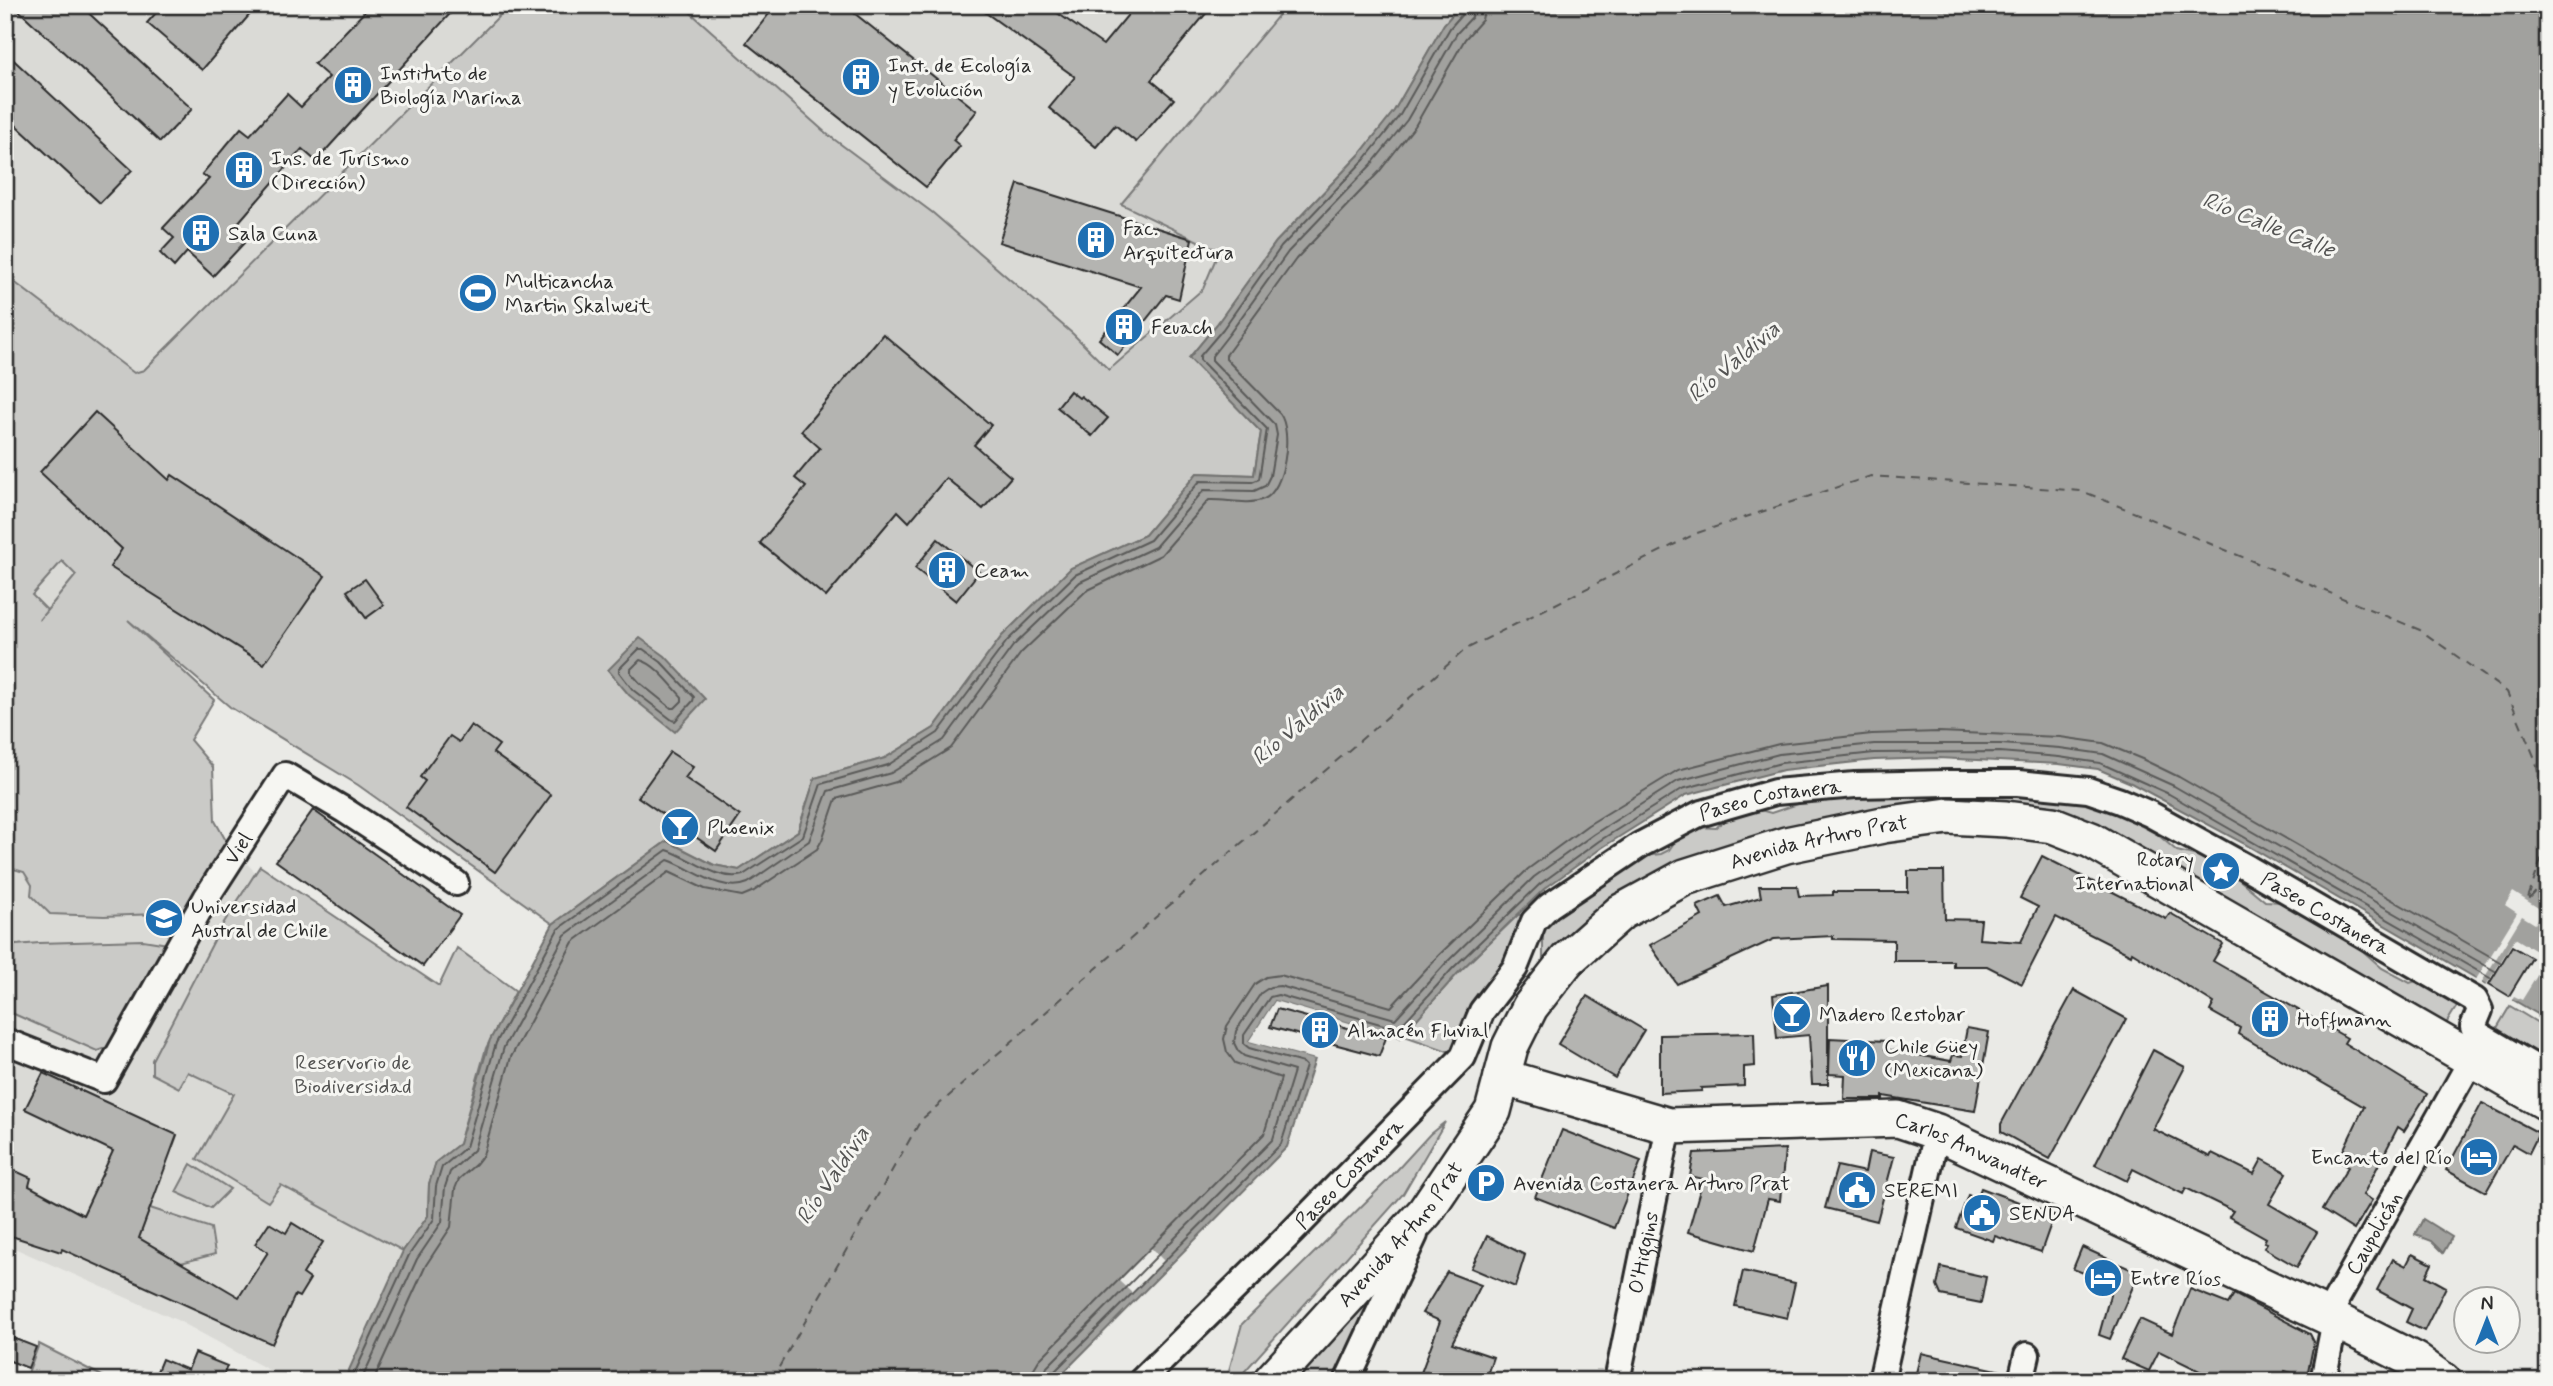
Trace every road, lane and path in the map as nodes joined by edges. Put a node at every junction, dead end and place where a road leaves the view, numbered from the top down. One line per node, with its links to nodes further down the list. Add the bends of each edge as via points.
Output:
1 (456, 883): 2 (street, Viel, via 285,775 206,898 104,1080)
2 (5, 1041)
3 (2472, 1059): 5 (main road, Avenida Arturo Prat, via 2091,840 2053,825 1948,816 1786,845 1685,877 1621,912 1567,960 1530,1007 1510,1047); 6 (main road, Avenida Arturo Prat); 10 (street, Caupolicán, via 2336,1300)
4 (2548, 1075): 12 (street, Paseo Costanera, via 2475,1032 2480,1010 2475,1000 2248,868 2120,801 2088,790 2018,783 1855,785 1775,792 1699,814 1640,845 1549,906 1534,921 1515,968 1482,1011 1463,1057)
5 (1502, 1077): 7 (main road, Carlos Anwandter); 9 (main road, Avenida Arturo Prat, via 1493,1111)
6 (2548, 1103)
7 (1669, 1126): 8 (main road, Carlos Anwandter, via 1898,1119); 15 (street, O'Higgins)
8 (1937, 1132): 10 (main road, Carlos Anwandter); 16 (street)
9 (1425, 1212): 13 (main road, Avenida Arturo Prat); 14 (street)
10 (2334, 1320): 18 (street, Caupolicán); 19 (main road, Carlos Anwandter, via 2414,1360)
11 (2027, 1354): 17 (street)
12 (1141, 1381)
13 (1271, 1381)
14 (1347, 1381)
15 (1617, 1381)
16 (1881, 1381)
17 (2021, 1381)
18 (2323, 1381)
19 (2443, 1381)

